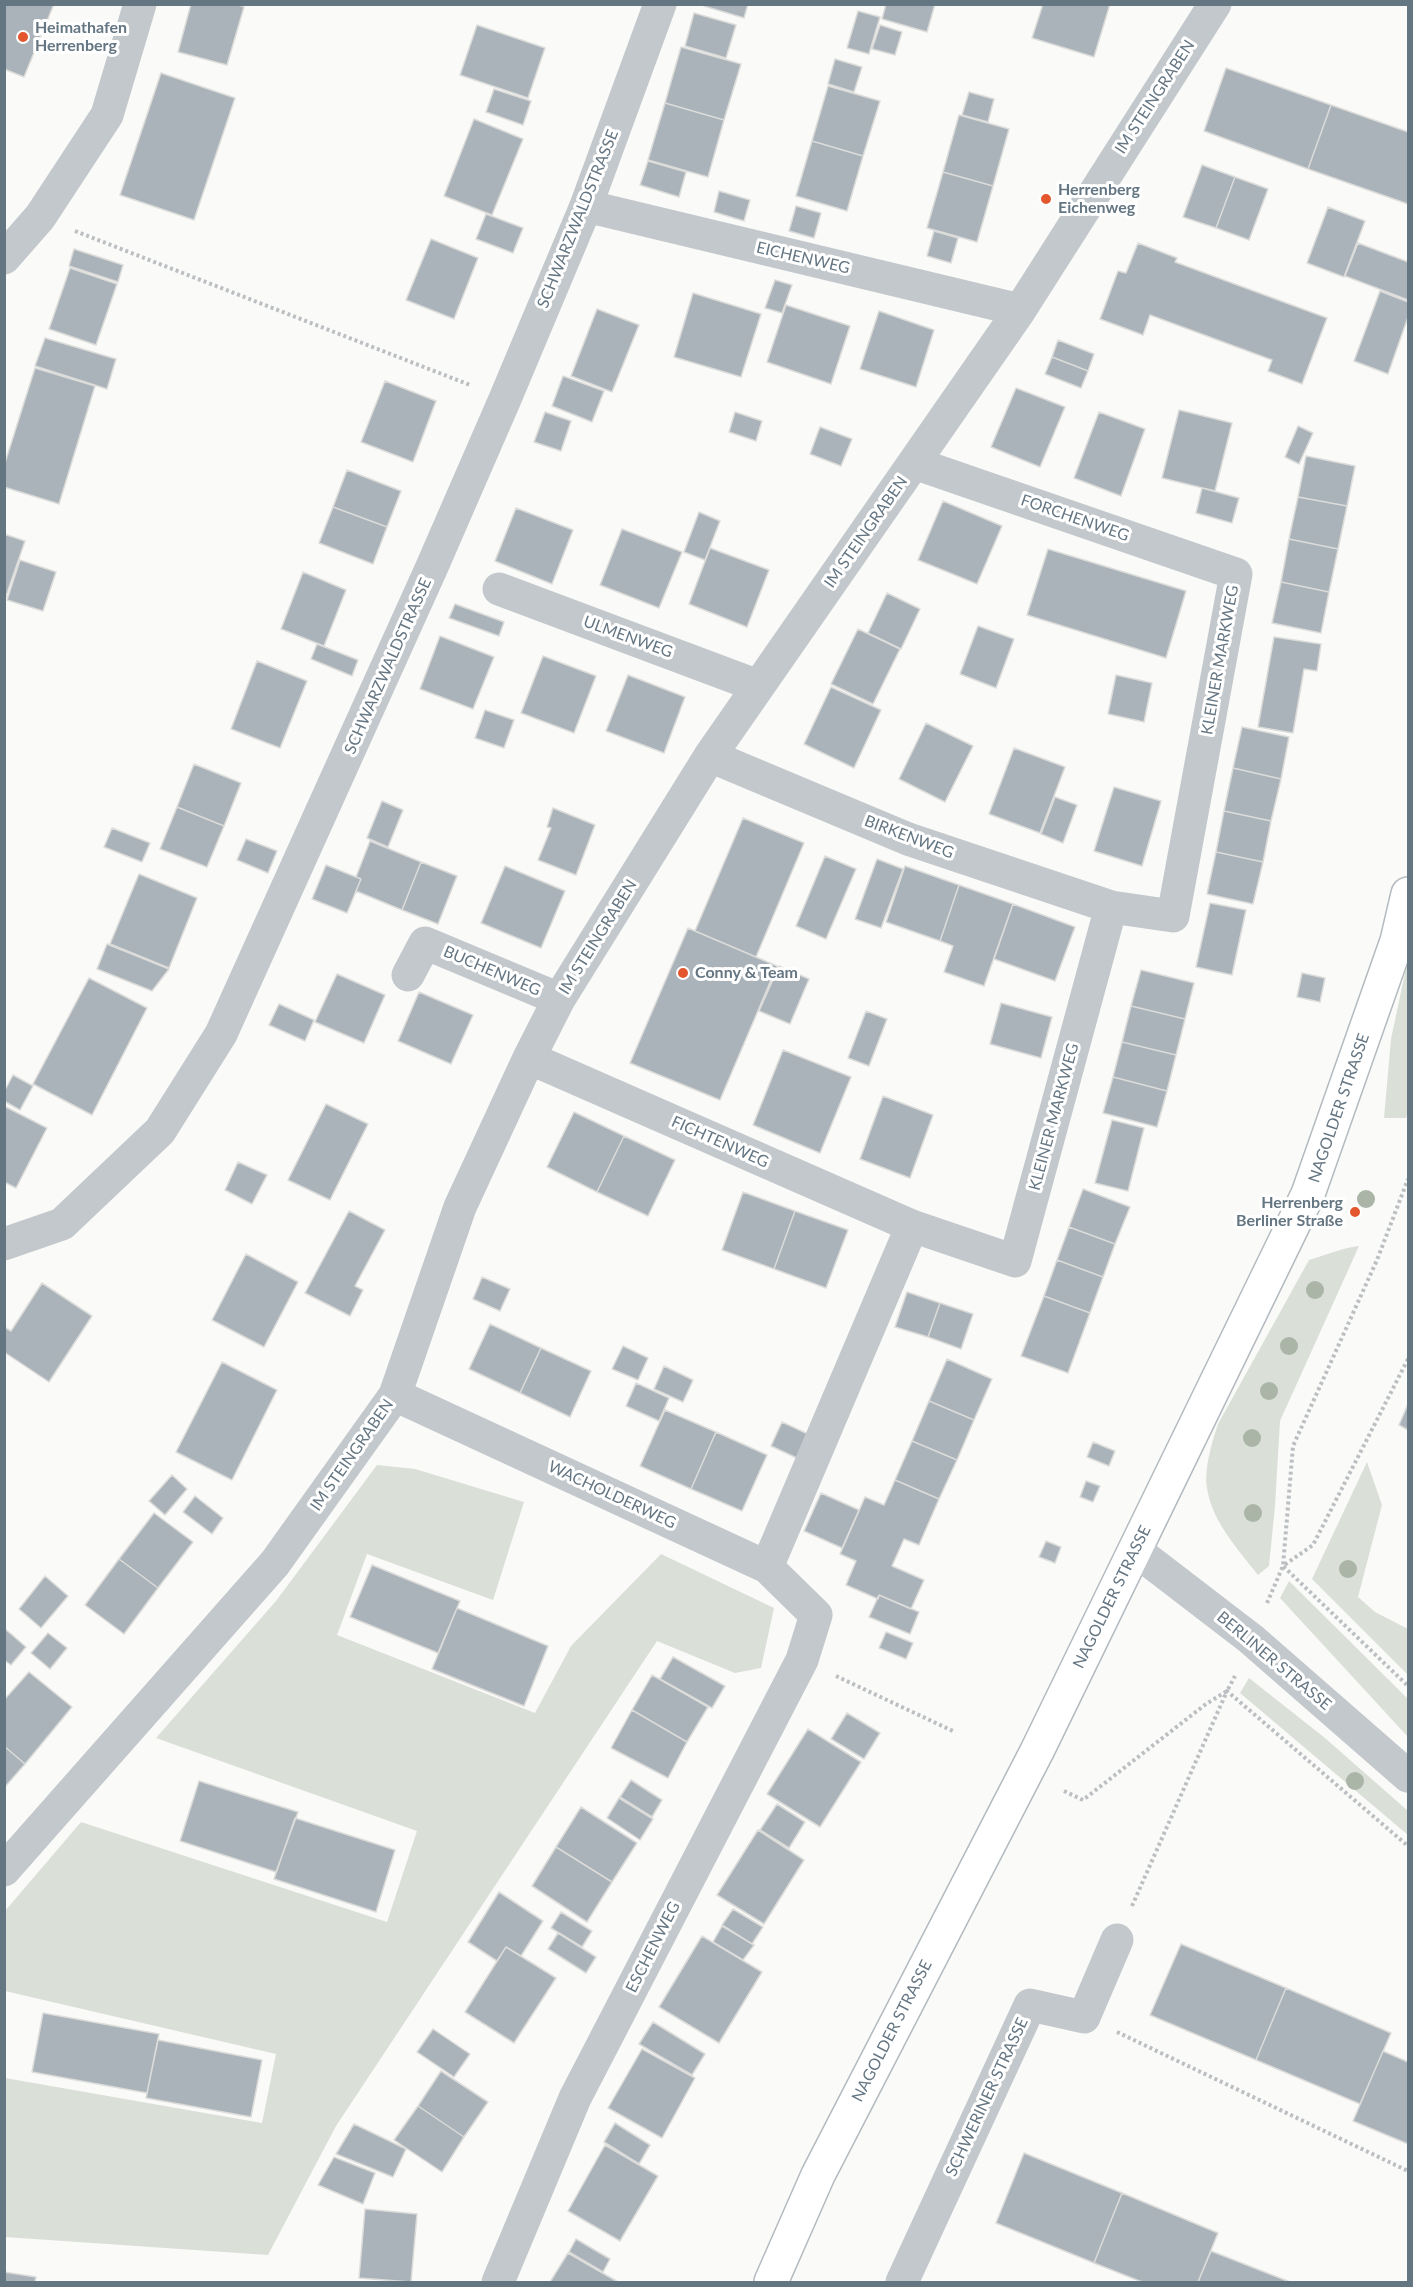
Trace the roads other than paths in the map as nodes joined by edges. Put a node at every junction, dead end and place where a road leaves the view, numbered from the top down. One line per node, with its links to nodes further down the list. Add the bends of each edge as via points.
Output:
1 (140, 4): 5 (street, via 107,115 40,217)
2 (660, 4): 4 (street, SCHWARZWALDSTRASSE)
3 (1215, 4): 6 (street, IM STEINGRABEN)
4 (586, 206): 6 (street, EICHENWEG); 18 (street, SCHWARZWALDSTRASSE, via 427,580 221,1034 160,1131 62,1224)
5 (4, 258)
6 (1020, 310): 7 (street, IM STEINGRABEN)
7 (914, 463): 8 (street, FORCHENWEG); 10 (street, IM STEINGRABEN)
8 (1236, 574): 13 (street, KLEINER MARKWEG, via 1173,916)
9 (499, 589): 10 (street, ULMENWEG)
10 (758, 686): 11 (street, IM STEINGRABEN)
11 (710, 756): 13 (street, BIRKENWEG, via 908,839); 15 (street, IM STEINGRABEN)
12 (1408, 894): 20 (main road, NAGOLDER STRASSE, via 1397,941 1308,1194)
13 (1111, 908): 17 (street, KLEINER MARKWEG, via 1015,1262)
14 (408, 975): 15 (street, BUCHENWEG, via 425,943)
15 (560, 999): 16 (street, IM STEINGRABEN)
16 (529, 1058): 17 (street, FICHTENWEG); 19 (street, IM STEINGRABEN, via 460,1207)
17 (912, 1226): 21 (street)
18 (4, 1244)
19 (395, 1395): 21 (street, WACHOLDERWEG); 24 (street, IM STEINGRABEN, via 275,1563)
20 (1135, 1550): 23 (street, BERLINER STRASSE, via 1251,1639); 27 (main road, NAGOLDER STRASSE, via 1032,1762 818,2175)
21 (767, 1567): 22 (street, WACHOLDERWEG)
22 (816, 1615): 26 (street, ESCHENWEG, via 802,1660 575,2098)
23 (1408, 1776)
24 (4, 1870)
25 (1117, 1940): 28 (street, SCHWERINER STRASSE, via 1084,2017 1030,2005)
26 (498, 2283)
27 (771, 2283)
28 (902, 2283)

